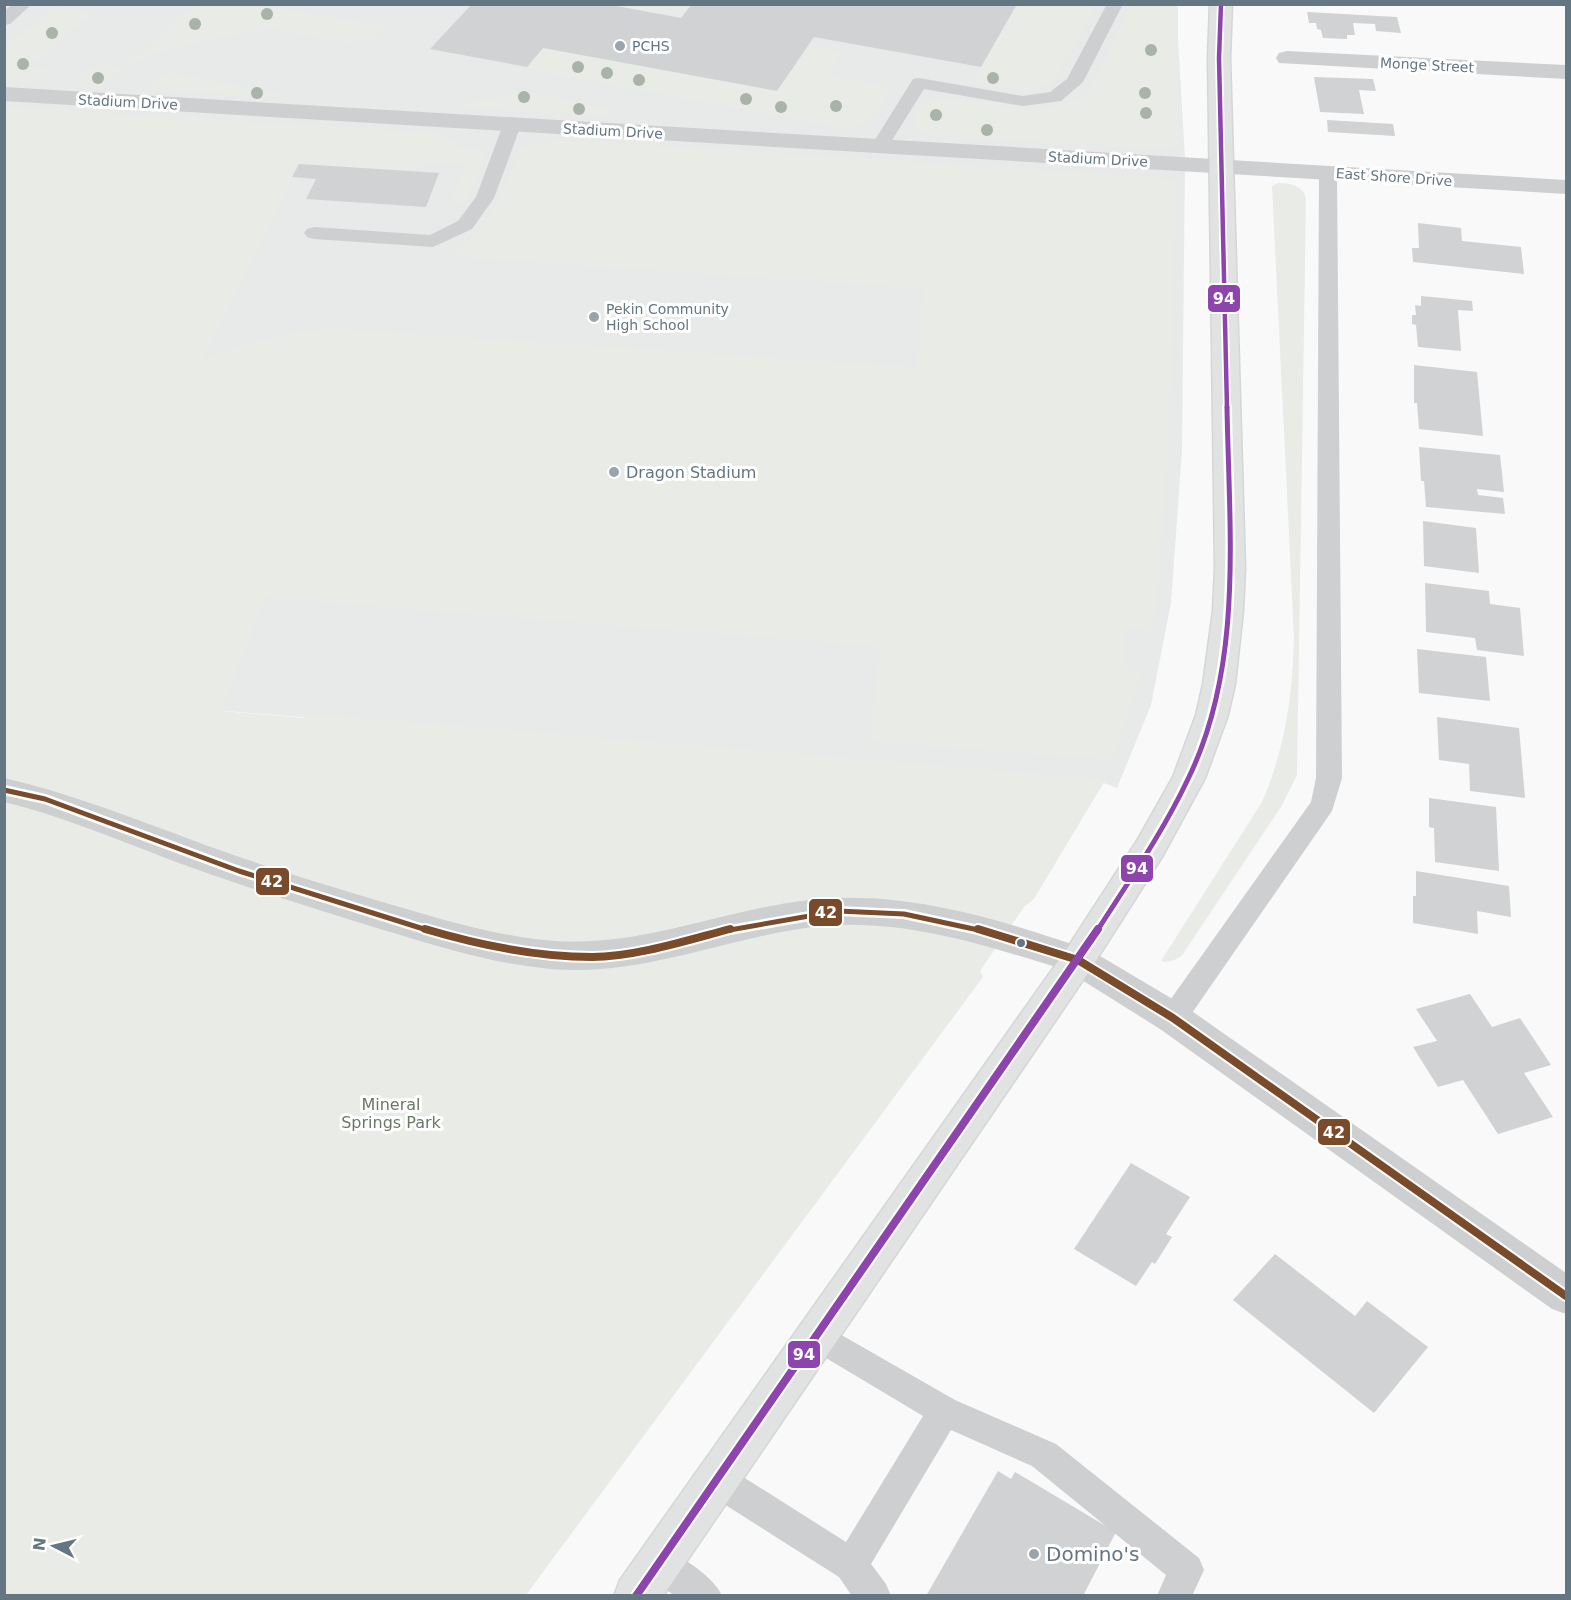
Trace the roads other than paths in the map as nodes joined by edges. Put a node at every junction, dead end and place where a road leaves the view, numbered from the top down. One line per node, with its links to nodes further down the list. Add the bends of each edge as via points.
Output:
1 (24, 4): 4 (lane)
2 (1115, 4): 9 (lane, via 1074,82 1055,96 1023,101 919,83)
3 (1221, 4): 10 (main road)
4 (4, 20)
5 (1287, 58): 6 (street, Monge Street)
6 (1566, 72)
7 (4, 94): 8 (street, Stadium Drive)
8 (512, 125): 9 (street, Stadium Drive); 13 (lane, via 485,198 465,225 433,241)
9 (880, 146): 10 (street, Stadium Drive)
10 (1222, 166): 11 (street, East Shore Drive); 15 (main road, via 1230,568 1219,684 1202,748 1189,778 1150,848)
11 (1328, 173): 12 (street, East Shore Drive); 16 (lane, via 1329,778 1323,804)
12 (1566, 187)
13 (314, 233)
14 (4, 790): 15 (street, via 45,798 239,871 353,907 454,938 524,952 594,957 838,911 904,914 964,925)
15 (1078, 960): 16 (street); 18 (main road)
16 (1173, 1018): 17 (street)
17 (1566, 1296)
18 (817, 1336): 19 (lane); 20 (main road)
19 (944, 1411): 22 (lane); 26 (lane, via 1044,1455 1062,1469 1186,1570)
20 (717, 1480): 21 (main road); 22 (lane)
21 (658, 1563): 23 (main road); 24 (lane)
22 (851, 1565): 25 (lane)
23 (636, 1596)
24 (705, 1596)
25 (874, 1596)
26 (1174, 1596)

